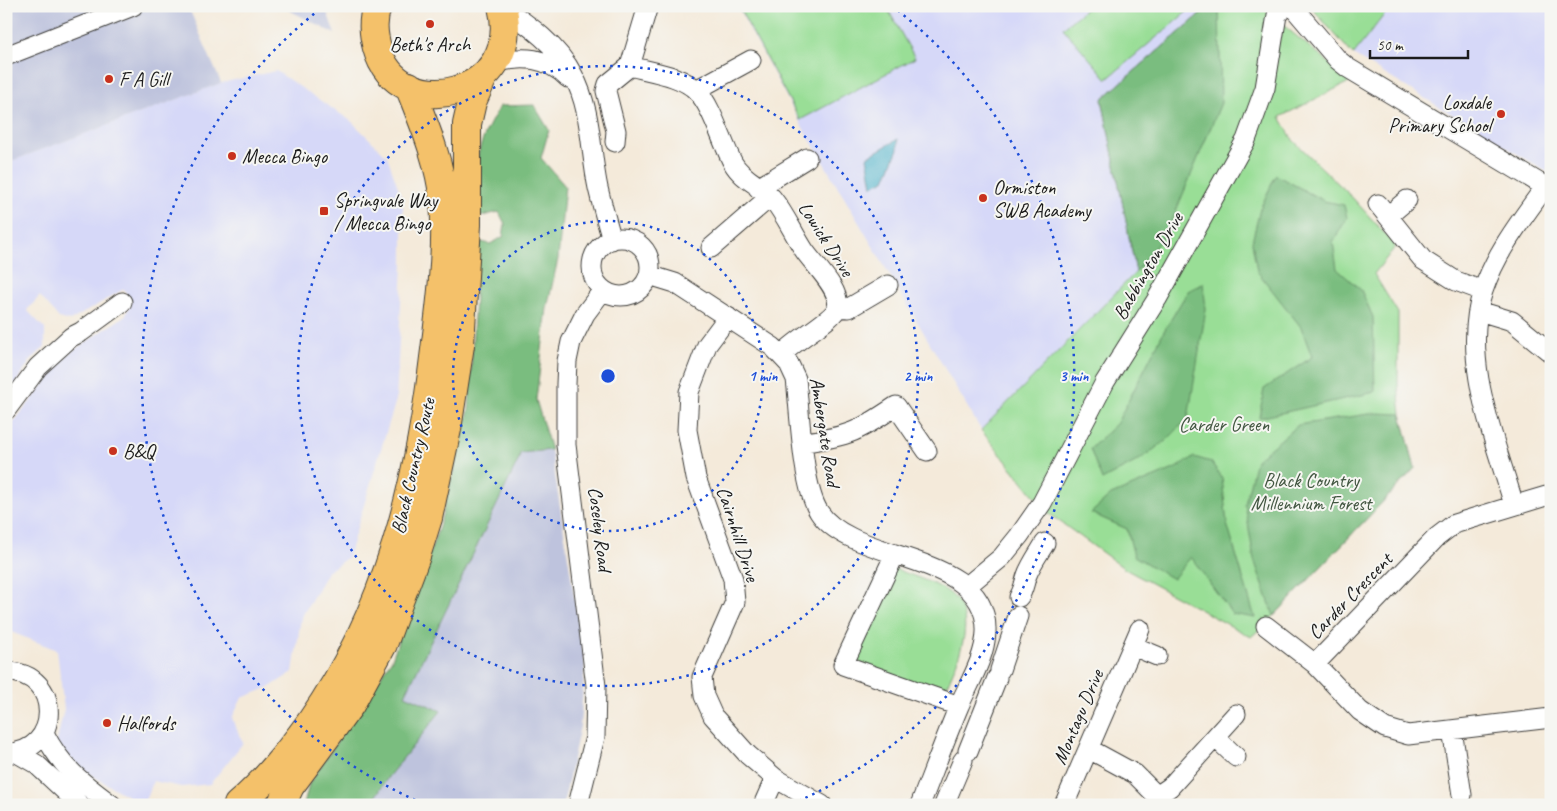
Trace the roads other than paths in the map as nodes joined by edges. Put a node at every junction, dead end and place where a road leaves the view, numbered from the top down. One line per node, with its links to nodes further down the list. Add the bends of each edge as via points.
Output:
1 (133, 6): 7 (street)
2 (376, 6): 11 (highway, via 373,33 379,54 389,71)
3 (502, 6): 10 (highway, Black Country Route, via 504,37); 12 (street, via 552,47 574,77)
4 (648, 6): 9 (street)
5 (1284, 6): 36 (street, Babbington Drive, via 1277,15 1265,88 1246,140 1157,299 1105,382 1042,503)
6 (1292, 6): 16 (street, via 1348,68)
7 (6, 56)
8 (751, 60): 13 (street)
9 (630, 66): 13 (street, via 678,79); 14 (street, via 608,84 606,91 616,130)
10 (489, 70): 11 (highway, via 469,86 450,92 429,93); 12 (street, via 512,58 544,61 560,70); 63 (highway, Black Country Route, via 472,102 467,124 467,225 460,345 428,518 383,644 350,704 290,786)
11 (409, 86): 62 (highway, Black Country Route, via 436,157 444,203 440,317 408,510 368,624 331,692 292,748 259,788)
12 (578, 88): 19 (street, via 585,106 598,188)
13 (696, 90): 17 (street, Lowick Drive, via 733,163 741,174)
14 (615, 142)
15 (807, 158): 17 (street, Lowick Drive)
16 (1548, 188): 24 (street, via 1508,239)
17 (764, 192): 20 (street, Lowick Drive); 26 (street, Lowick Drive, via 820,269 834,293)
18 (1407, 200): 24 (street, via 1383,210 1423,260 1456,281)
19 (612, 240): 21 (street, via 625,239 641,246 650,263); 23 (street, via 600,247 592,266 596,283)
20 (711, 248)
21 (649, 275): 23 (street, via 643,286 626,296); 28 (street, Ambergate Road, via 675,284)
22 (888, 285): 26 (street, Lowick Drive, via 849,308)
23 (603, 290): 64 (street, Coseley Road, via 585,314 571,342 567,361 566,445 596,686 595,737)
24 (1483, 291): 27 (street)
25 (122, 302): 31 (street, via 71,337 38,367)
26 (837, 307): 30 (street, Lowick Drive, via 830,319 791,344)
27 (1479, 311): 29 (street, via 1512,321); 35 (street, via 1475,348 1480,385)
28 (728, 317): 30 (street, Ambergate Road); 55 (street, Cairnhill Drive, via 707,345 689,392 687,430 696,478 733,579 735,602 702,677 704,696 713,716)
29 (1551, 353)
30 (782, 355): 32 (street, Ambergate Road, via 796,379)
31 (6, 410)
32 (804, 442): 33 (street, via 840,437 860,430 896,406); 37 (street, Ambergate Road, via 809,492 819,513 834,527 856,539)
33 (927, 451)
34 (1551, 497): 35 (street, Carder Crescent)
35 (1514, 505): 43 (street, Carder Crescent, via 1454,524)
36 (1019, 536): 38 (street, Babbington Drive, via 1002,557); 41 (street, via 1042,547 1029,571)
37 (896, 554): 38 (street, Ambergate Road); 45 (street, via 843,665)
38 (967, 586): 40 (street, Ambergate Road, via 979,601 985,617)
39 (1266, 626): 43 (street)
40 (986, 636): 41 (street); 45 (street, Ambergate Road, via 984,649)
41 (1010, 640): 46 (street)
42 (1157, 656): 52 (street, Montagu Drive, via 1136,638)
43 (1315, 664): 49 (street, Carder Crescent, via 1360,711 1385,728 1408,736)
44 (6, 672): 50 (street, via 28,677 44,692 49,715)
45 (961, 701): 46 (street); 56 (street, Ambergate Road)
46 (986, 705): 58 (street)
47 (1236, 714): 51 (street)
48 (1551, 718): 49 (street, Carder Crescent)
49 (1452, 730): 57 (street)
50 (44, 733): 53 (street, via 35,744); 61 (street, via 54,754 70,772)
51 (1216, 738): 54 (street); 59 (street)
52 (1089, 749): 59 (street, via 1127,768 1144,781); 68 (street, Montagu Drive)
53 (11, 753): 60 (street, via 36,764)
54 (1236, 757)
55 (775, 778): 65 (street); 66 (street, Cairnhill Drive)
56 (928, 783): 58 (street); 67 (street, Ambergate Road)
57 (1462, 795)
58 (947, 798)
59 (1159, 800)
60 (80, 805)
61 (112, 805)
62 (238, 805)
63 (281, 805)
64 (578, 805)
65 (762, 805)
66 (822, 805)
67 (920, 805)
68 (1064, 805)

